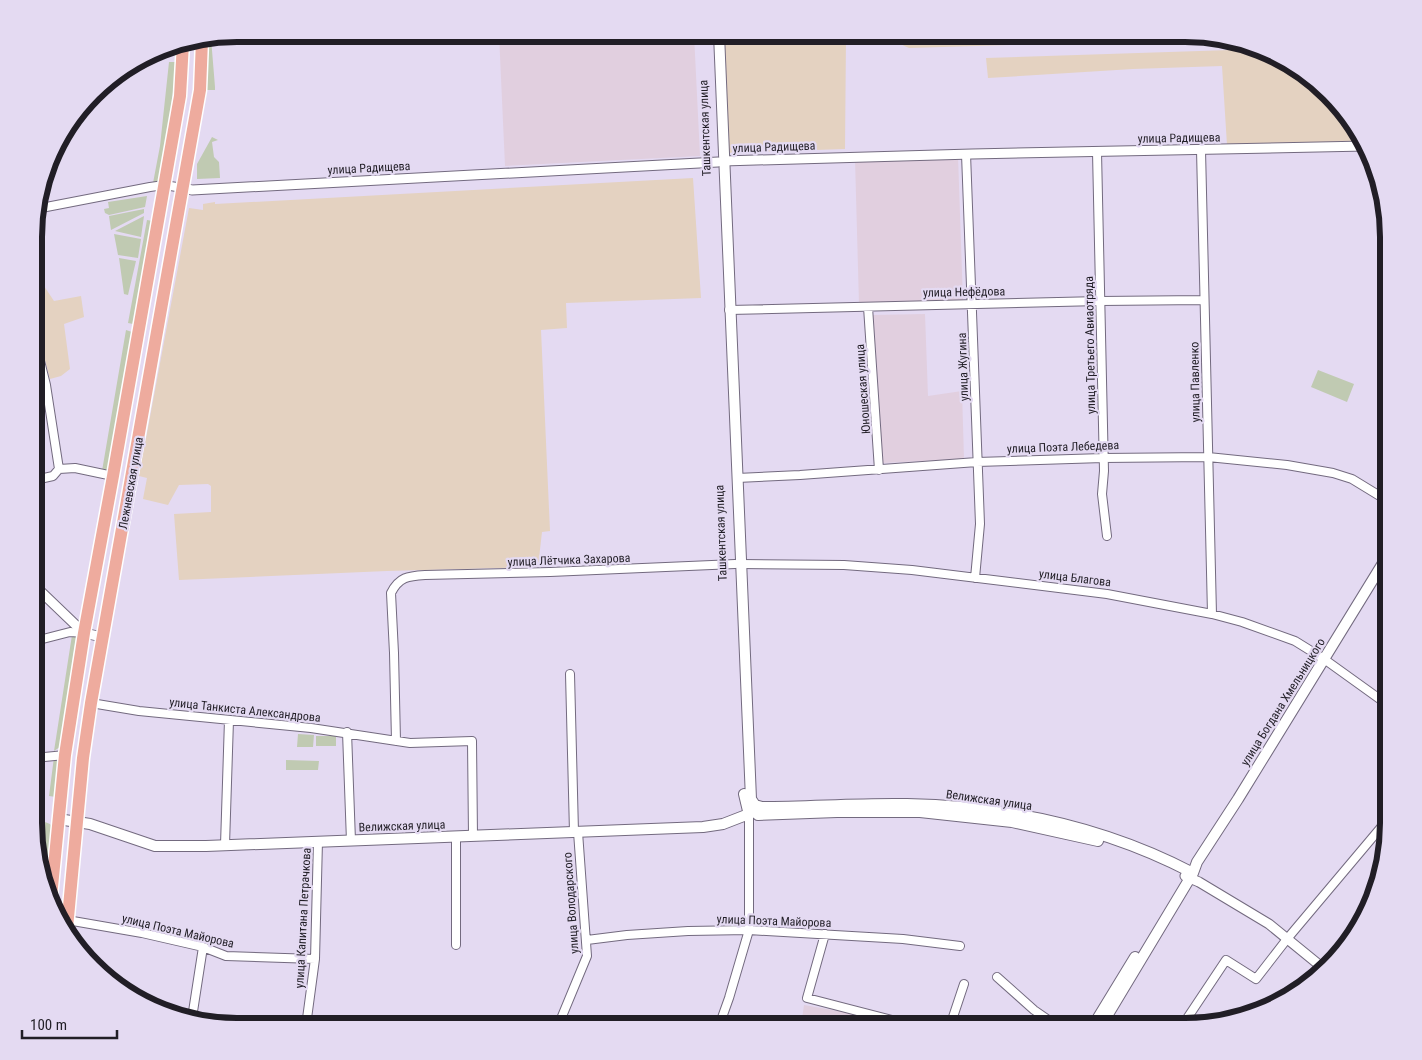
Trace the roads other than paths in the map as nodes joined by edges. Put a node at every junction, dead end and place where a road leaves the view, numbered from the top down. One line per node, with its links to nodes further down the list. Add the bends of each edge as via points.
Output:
1 (714, 42): 9 (main road, Ташкентская улица)
2 (719, 42): 9 (main road, Ташкентская улица)
3 (202, 46): 11 (highway, Лежневская улица, via 200,90)
4 (183, 50): 10 (highway, Лежневская улица, via 180,96)
5 (1356, 146): 6 (street, улица Радищева)
6 (1201, 150): 7 (street, улица Радищева); 13 (street, улица Павленко)
7 (1096, 152): 8 (street, улица Радищева); 14 (street, улица Третьего Авиаотряда)
8 (966, 154): 9 (street, улица Радищева); 15 (street, улица Жугина)
9 (721, 162): 11 (street, улица Радищева); 17 (main road, Ташкентская улица)
10 (164, 185): 11 (street); 12 (street); 24 (highway, Лежневская улица)
11 (183, 188): 35 (highway, Лежневская улица)
12 (45, 207)
13 (1204, 300): 14 (street, улица Нефёдова); 20 (street, улица Павленко)
14 (1100, 301): 15 (street, улица Нефёдова); 19 (street, улица Третьего Авиаотряда)
15 (972, 305): 16 (street, улица Нефёдова); 21 (street, улица Жугина)
16 (868, 307): 17 (street, улица Нефёдова); 23 (street, Юношеская улица)
17 (727, 310): 26 (main road, Ташкентская улица)
18 (42, 369): 22 (street)
19 (1104, 458): 20 (street, улица Поэта Лебедева); 21 (street, улица Поэта Лебедева); 28 (street, улица Третьего Авиаотряда, via 1102,494)
20 (1208, 458): 27 (street, улица Поэта Лебедева, via 1288,465 1333,473 1352,479); 33 (street, улица Павленко)
21 (977, 462): 23 (street, улица Поэта Лебедева); 31 (street, улица Жугина, via 980,524)
22 (59, 468): 24 (street); 25 (street, via 53,476)
23 (879, 470): 26 (street, улица Поэта Лебедева)
24 (113, 476): 34 (highway, Лежневская улица)
25 (42, 478)
26 (734, 478): 29 (main road, Ташкентская улица)
27 (1380, 496)
28 (1107, 536)
29 (738, 564): 31 (street, улица Благова, via 844,565); 43 (street, улица Лётчика Захарова, via 404,578 391,593); 46 (main road, Ташкентская улица, via 748,799)
30 (1380, 567): 37 (main road, улица Богдана Хмельницкого)
31 (975, 578): 33 (street, улица Благова, via 1107,594)
32 (42, 593): 34 (street)
33 (1212, 614): 37 (street, улица Благова, via 1289,638)
34 (84, 633): 35 (street); 36 (street, via 70,632); 44 (highway, Лежневская улица)
35 (102, 637): 40 (highway, Лежневская улица)
36 (42, 639)
37 (1324, 659): 39 (street, улица Благова); 56 (main road, улица Богдана Хмельницкого)
38 (570, 674): 50 (street, улица Володарского)
39 (1380, 699)
40 (91, 703): 41 (street, улица Танкиста Александрова); 48 (highway, Лежневская улица)
41 (229, 720): 42 (street, улица Танкиста Александрова); 55 (street)
42 (347, 732): 43 (street, улица Танкиста Александрова); 53 (street)
43 (396, 741): 51 (street, улица Танкиста Александрова, via 472,741)
44 (65, 755): 45 (street); 47 (highway, Лежневская улица)
45 (42, 757)
46 (757, 812): 50 (main road, Велижская улица, via 724,824 703,827); 56 (main road, Велижская улица, via 905,804 1014,814 1100,834 1157,856); 60 (street, Ташкентская улица)
47 (58, 819): 48 (main road, Велижская улица); 57 (highway, Лежневская улица)
48 (76, 822): 55 (main road, Велижская улица, via 155,846); 58 (highway, Лежневская улица)
49 (1379, 829): 62 (street)
50 (576, 832): 51 (main road, Велижская улица); 63 (street, улица Володарского)
51 (474, 836): 52 (main road, Велижская улица)
52 (456, 837): 53 (main road, Велижская улица); 64 (street)
53 (351, 840): 54 (main road, Велижская улица)
54 (318, 841): 55 (main road, Велижская улица); 67 (street, улица Капитана Петрачкова)
55 (225, 845)
56 (1191, 876): 62 (street, Велижская улица, via 1269,924); 78 (main road, улица Богдана Хмельницкого); 79 (main road, улица Богдана Хмельницкого)
57 (52, 883)
58 (68, 917)
59 (71, 925): 66 (street, улица Поэта Майорова, via 142,933)
60 (748, 930): 61 (street, улица Поэта Майорова); 63 (street, улица Поэта Майорова); 74 (street, Ташкентская улица)
61 (825, 934): 65 (street, улица Поэта Майорова); 75 (street, via 807,998)
62 (1287, 939): 68 (street, Велижская улица); 80 (street, via 1256,980 1226,960)
63 (587, 940): 73 (street, улица Володарского, via 587,956)
64 (456, 945)
65 (960, 946)
66 (203, 947): 67 (street, улица Поэта Майорова, via 226,956); 71 (street)
67 (315, 959): 72 (street, улица Капитана Петрачкова)
68 (1318, 964)
69 (997, 977): 77 (street)
70 (964, 984): 76 (street)
71 (193, 1012)
72 (307, 1018)
73 (561, 1018)
74 (722, 1018)
75 (883, 1018)
76 (953, 1018)
77 (1046, 1018)
78 (1097, 1018)
79 (1107, 1018)
80 (1188, 1018)

